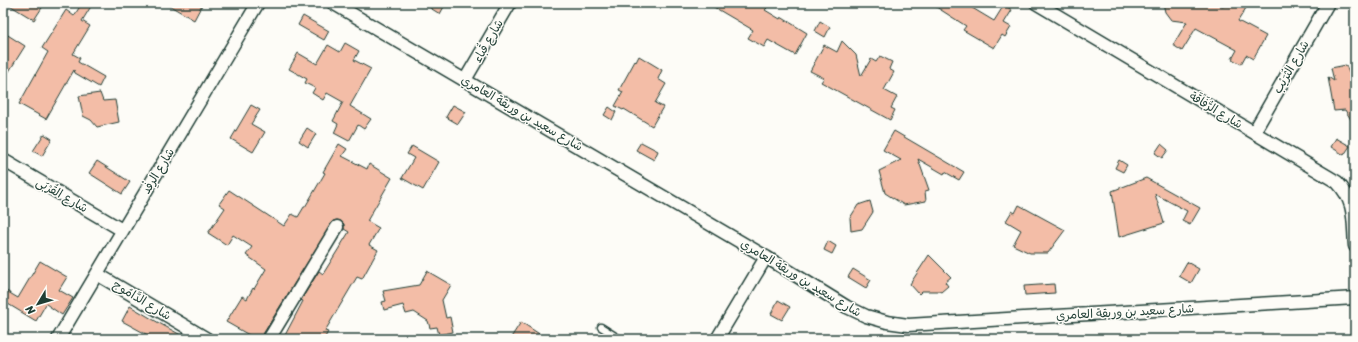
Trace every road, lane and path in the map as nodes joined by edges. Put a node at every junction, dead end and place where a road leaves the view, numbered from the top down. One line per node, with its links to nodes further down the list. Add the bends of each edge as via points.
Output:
1 (258, 3): 10 (street, شارع الرِفْد)
2 (333, 3): 6 (street, شارع سعيد بن وريقة العامري)
3 (510, 3): 6 (street, شارع قُباء)
4 (1328, 3): 7 (street, شارع الثُرَيْب)
5 (1039, 4): 7 (street, شارع الرُّفَاقَة)
6 (465, 80): 12 (street, شارع سعيد بن وريقة العامري)
7 (1254, 132): 11 (street, شارع الرُّفَاقَة, via 1328,176 1344,189 1352,206)
8 (3, 160): 10 (street, شارع القُرْبَى)
9 (337, 227): 18 (street)
10 (122, 230): 13 (street, شارع الرِفْد)
11 (1355, 246)
12 (766, 257): 14 (street, شارع سعيد بن وريقة العامري, via 866,316 908,325); 20 (street)
13 (97, 274): 16 (street, شارع الرِفْد); 17 (street, شارع الدَّامُوج)
14 (1355, 298)
15 (601, 327): 19 (lane)
16 (58, 339)
17 (207, 339)
18 (269, 339)
19 (620, 339)
20 (718, 339)

